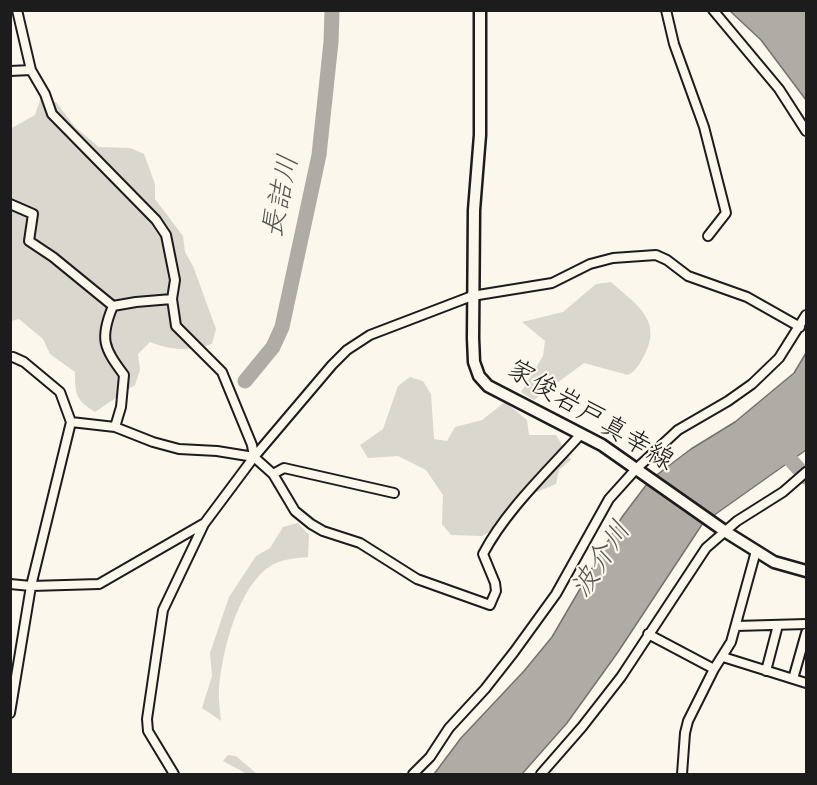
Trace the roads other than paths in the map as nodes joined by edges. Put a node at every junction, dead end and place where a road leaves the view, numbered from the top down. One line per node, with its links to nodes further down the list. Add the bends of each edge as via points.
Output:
1 (17, 10): 5 (street)
2 (480, 10): 10 (main road, 家俊岩戸真幸線, via 480,135)
3 (666, 10): 9 (street, via 704,127 726,213)
4 (713, 10): 7 (street, via 779,89)
5 (32, 70): 6 (street); 11 (street, via 52,114 156,220 166,235 175,280)
6 (10, 71)
7 (807, 131)
8 (10, 204): 12 (street, via 33,213 29,240)
9 (708, 236)
10 (472, 296): 14 (street, via 552,283 590,264 613,258 656,255 688,276 747,297); 18 (main road, 家俊岩戸真幸線, via 474,362 479,376 488,386); 19 (street, via 370,336 347,350)
11 (172, 299): 12 (street); 19 (street, via 176,326 222,372)
12 (113, 306): 17 (street, via 105,324 105,341 108,354 124,375)
13 (807, 315): 14 (street)
14 (800, 327): 20 (street, via 779,358 752,384 678,430)
15 (13, 357): 16 (street, via 60,392)
16 (71, 422): 17 (street); 29 (street)
17 (115, 427): 19 (street, via 179,449)
18 (581, 434): 20 (main road, 家俊岩戸真幸線); 22 (street, via 490,539 483,554 495,582 490,605 417,579 360,543 311,524 295,511)
19 (254, 457): 22 (street); 24 (street)
20 (638, 470): 25 (main road, 家俊岩戸真幸線); 42 (street, via 609,499 556,594 514,652)
21 (807, 472): 25 (street)
22 (273, 474): 23 (street, via 284,468)
23 (394, 493)
24 (204, 524): 29 (street, via 99,584); 41 (street, via 163,610 150,693 148,731)
25 (723, 530): 26 (main road, 家俊岩戸真幸線); 34 (street, via 706,548)
26 (756, 551): 27 (main road, 家俊岩戸真幸線); 32 (street)
27 (807, 571)
28 (10, 584): 29 (street)
29 (31, 586): 40 (street)
30 (807, 624): 31 (street)
31 (778, 625): 32 (street); 37 (street)
32 (736, 626): 35 (street)
33 (807, 633): 38 (street)
34 (648, 634): 36 (street); 43 (street, via 621,677)
35 (723, 657): 36 (street); 37 (street)
36 (714, 669): 44 (street, via 688,721)
37 (766, 670): 38 (street)
38 (792, 678): 39 (street)
39 (807, 683)
40 (10, 712)
41 (174, 774)
42 (413, 774)
43 (541, 774)
44 (682, 774)

